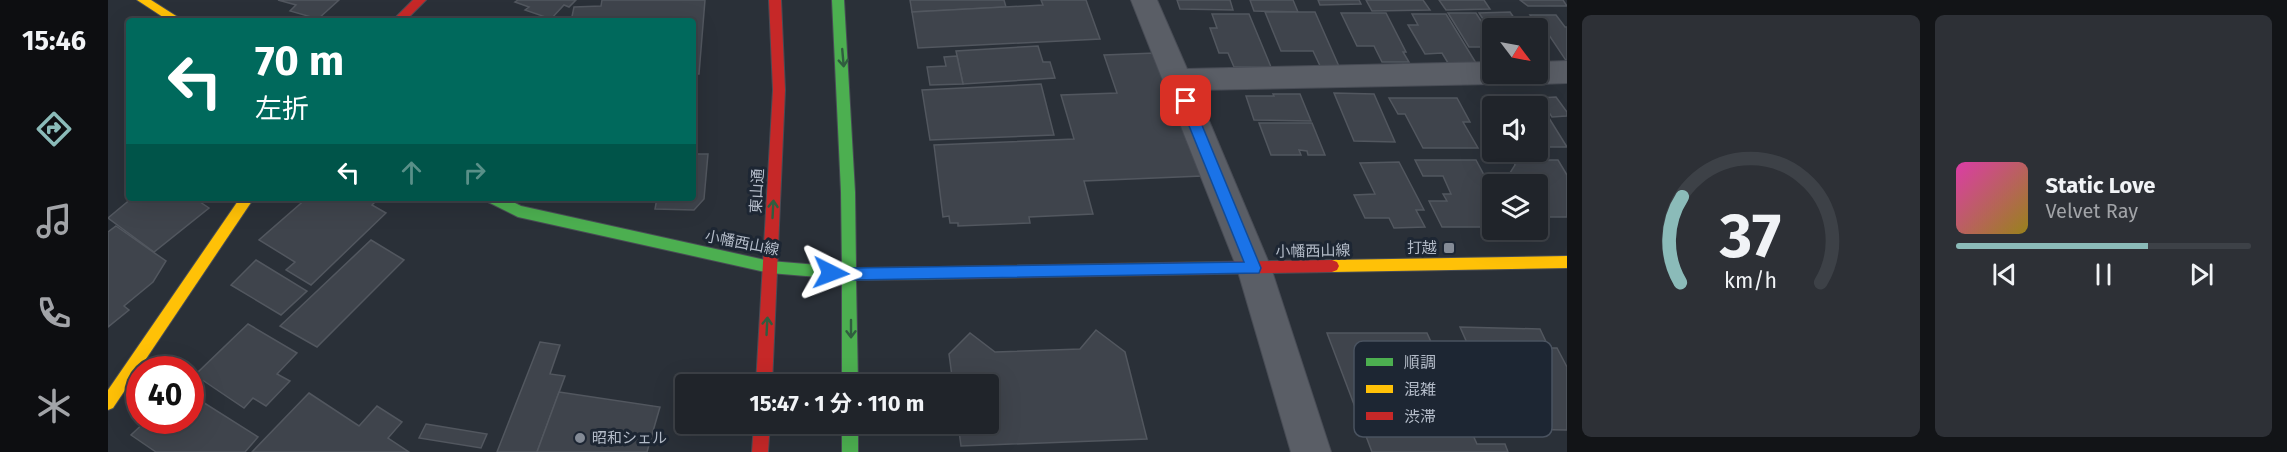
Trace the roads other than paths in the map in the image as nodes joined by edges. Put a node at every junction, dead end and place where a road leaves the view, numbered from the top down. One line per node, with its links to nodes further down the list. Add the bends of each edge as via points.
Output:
1 (143, 0): 6 (street)
2 (420, 0): 7 (street)
3 (775, 0): 15 (street, 東山通, one-way to 3, via 779,90)
4 (837, 0): 17 (street, one-way to 17, via 845,81)
5 (1144, 0): 11 (street)
6 (173, 18)
7 (401, 18)
8 (1567, 72): 9 (street)
9 (1548, 73)
10 (1482, 74): 11 (street)
11 (1177, 80): 16 (street)
12 (245, 201): 20 (street)
13 (499, 201): 15 (street, 小幡西山線, via 518,211)
14 (1567, 262): 16 (street, 小幡西山線)
15 (770, 267): 17 (street, 小幡西山線); 18 (street, 東山通, one-way to 15)
16 (1254, 268): 17 (street, 小幡西山線); 25 (street)
17 (851, 274): 19 (street, one-way to 19)
18 (765, 374)
19 (850, 374)
20 (108, 403)
21 (761, 434): 23 (street)
22 (850, 434): 24 (street)
23 (760, 452)
24 (850, 452)
25 (1311, 452)

